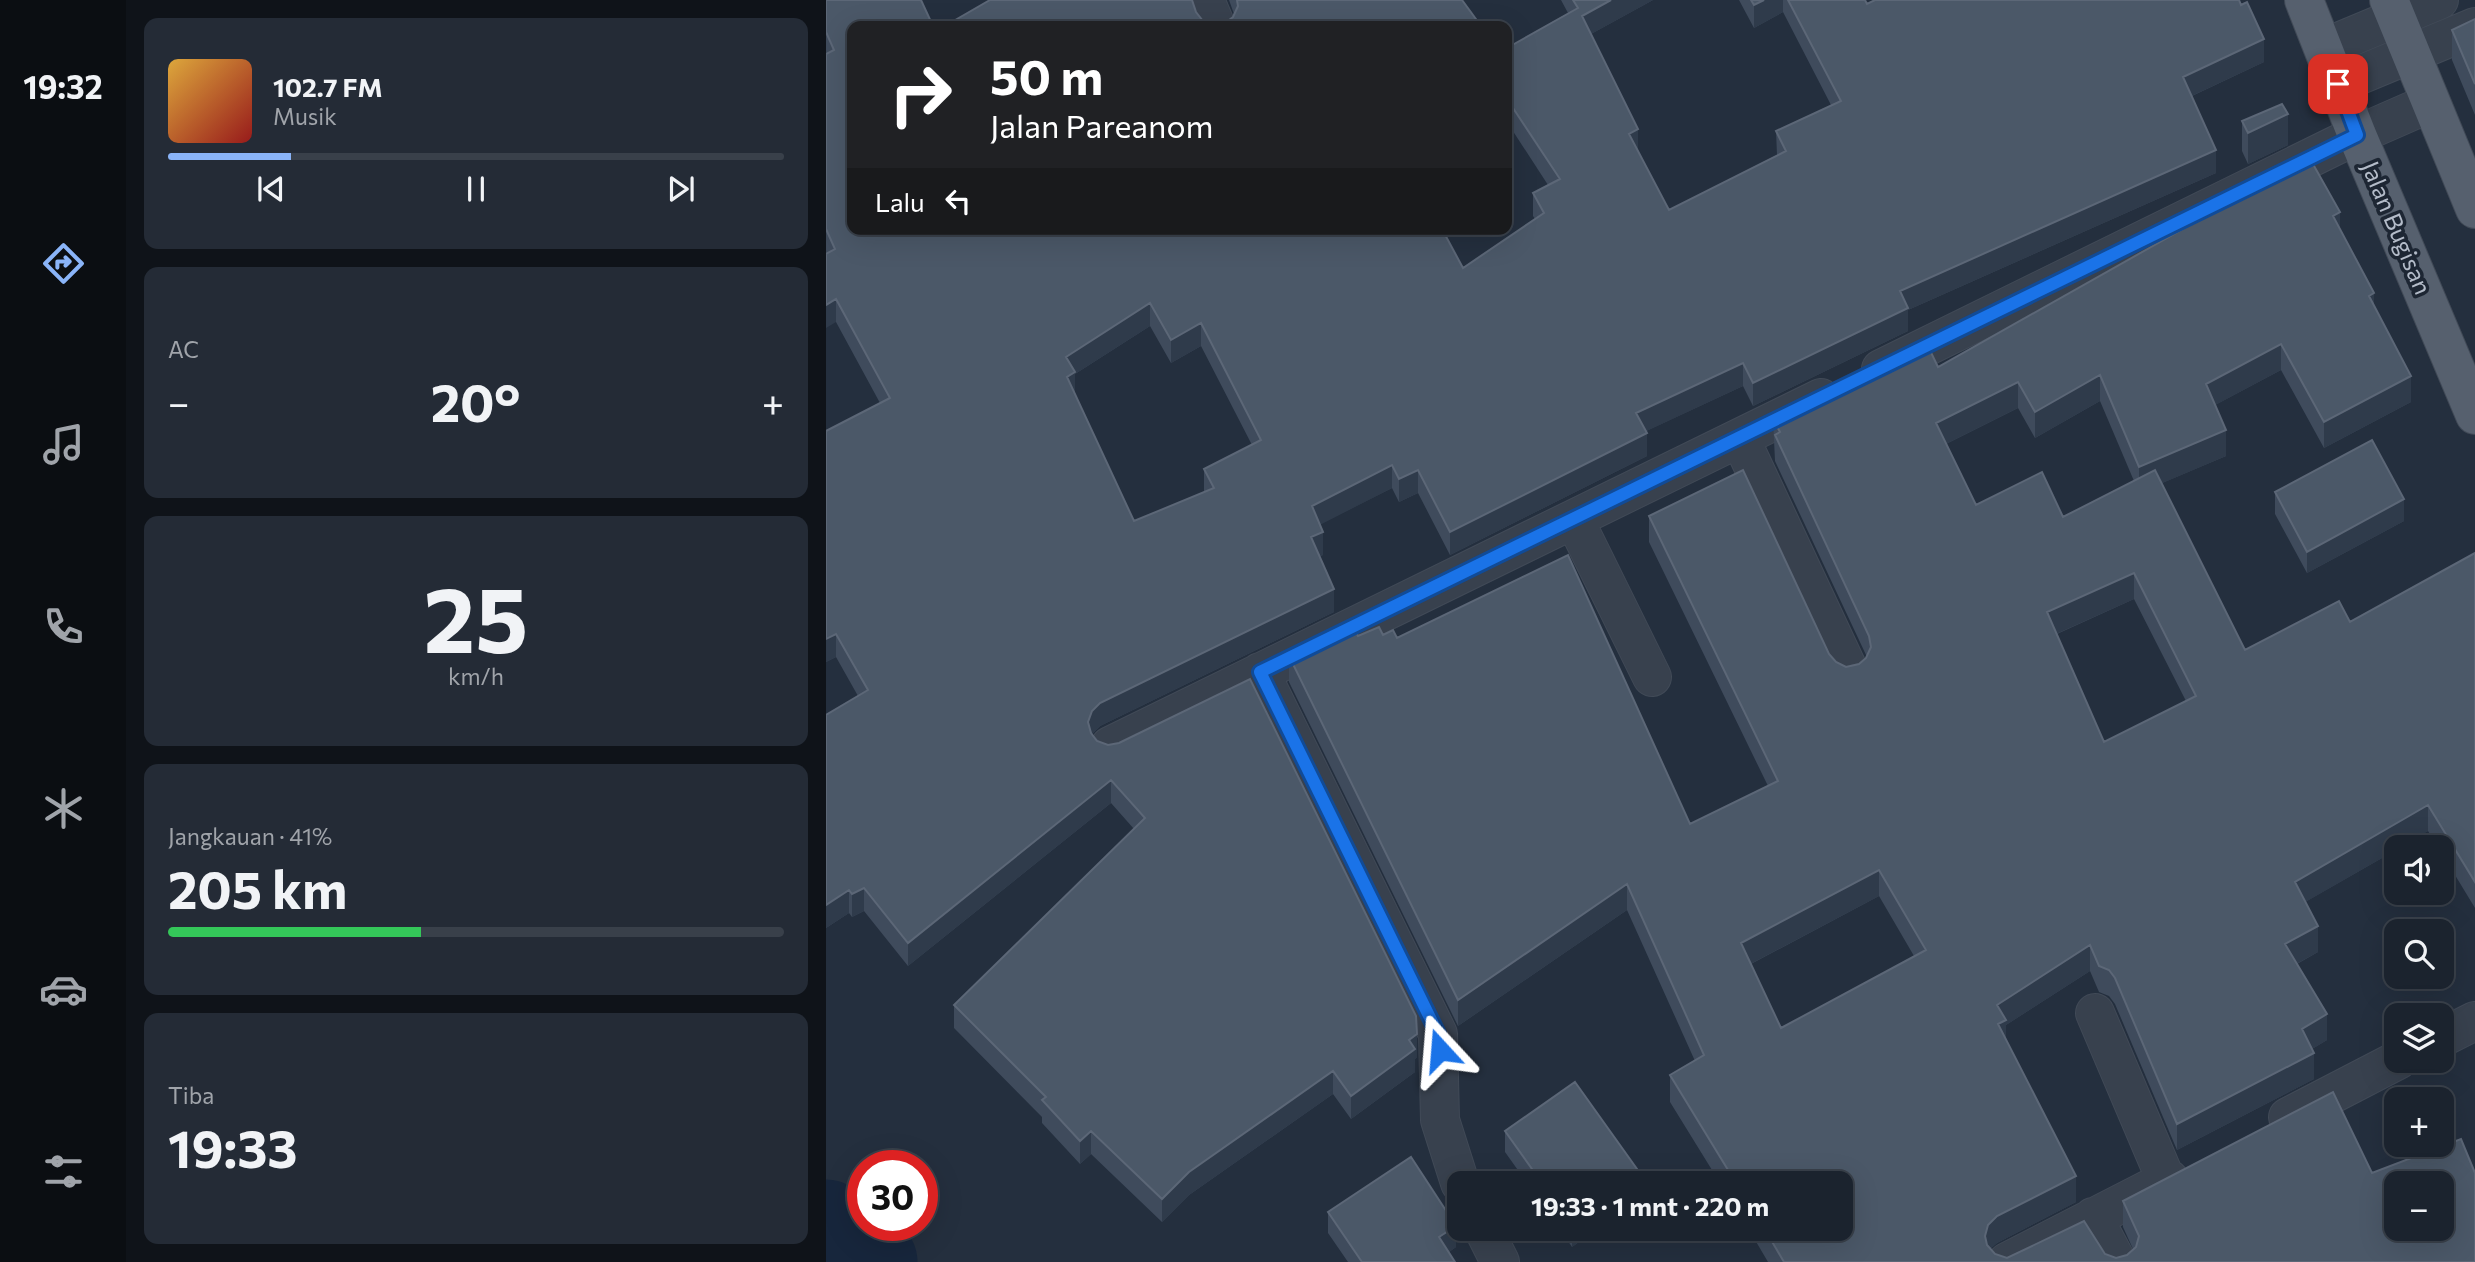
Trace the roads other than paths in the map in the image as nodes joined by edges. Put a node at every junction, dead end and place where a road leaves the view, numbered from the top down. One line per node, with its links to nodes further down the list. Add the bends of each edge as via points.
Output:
1 (1205, 0): 5 (street)
2 (2304, 0): 7 (main road, Jalan Bugisan)
3 (2439, 0): 4 (street)
4 (2393, 9): 7 (street); 8 (main road)
5 (1214, 21)
6 (2475, 27): 8 (street)
7 (2324, 48): 9 (main road, Jalan Bugisan)
8 (2412, 55): 9 (street); 10 (main road)
9 (2338, 84): 11 (main road, Jalan Bugisan)
10 (2430, 103): 11 (street); 12 (main road)
11 (2357, 135): 13 (main road, Jalan Bugisan); 14 (street)
12 (2475, 209)
13 (2475, 415)
14 (1740, 438): 15 (street); 16 (street)
15 (1574, 519): 17 (street); 18 (street)
16 (1849, 671)
17 (1260, 672): 19 (street); 26 (street, via 1438,1034 1440,1120)
18 (1652, 677)
19 (1110, 746)
20 (2095, 1013): 27 (street)
21 (2475, 1021): 22 (street)
22 (2454, 1032)
23 (2384, 1067): 24 (street)
24 (2252, 1136)
25 (2203, 1161): 27 (street)
26 (1456, 1171)
27 (2166, 1180): 28 (street)
28 (2094, 1217): 31 (street); 32 (street)
29 (1490, 1241): 30 (street)
30 (1500, 1262)
31 (2007, 1262)
32 (2118, 1262)

